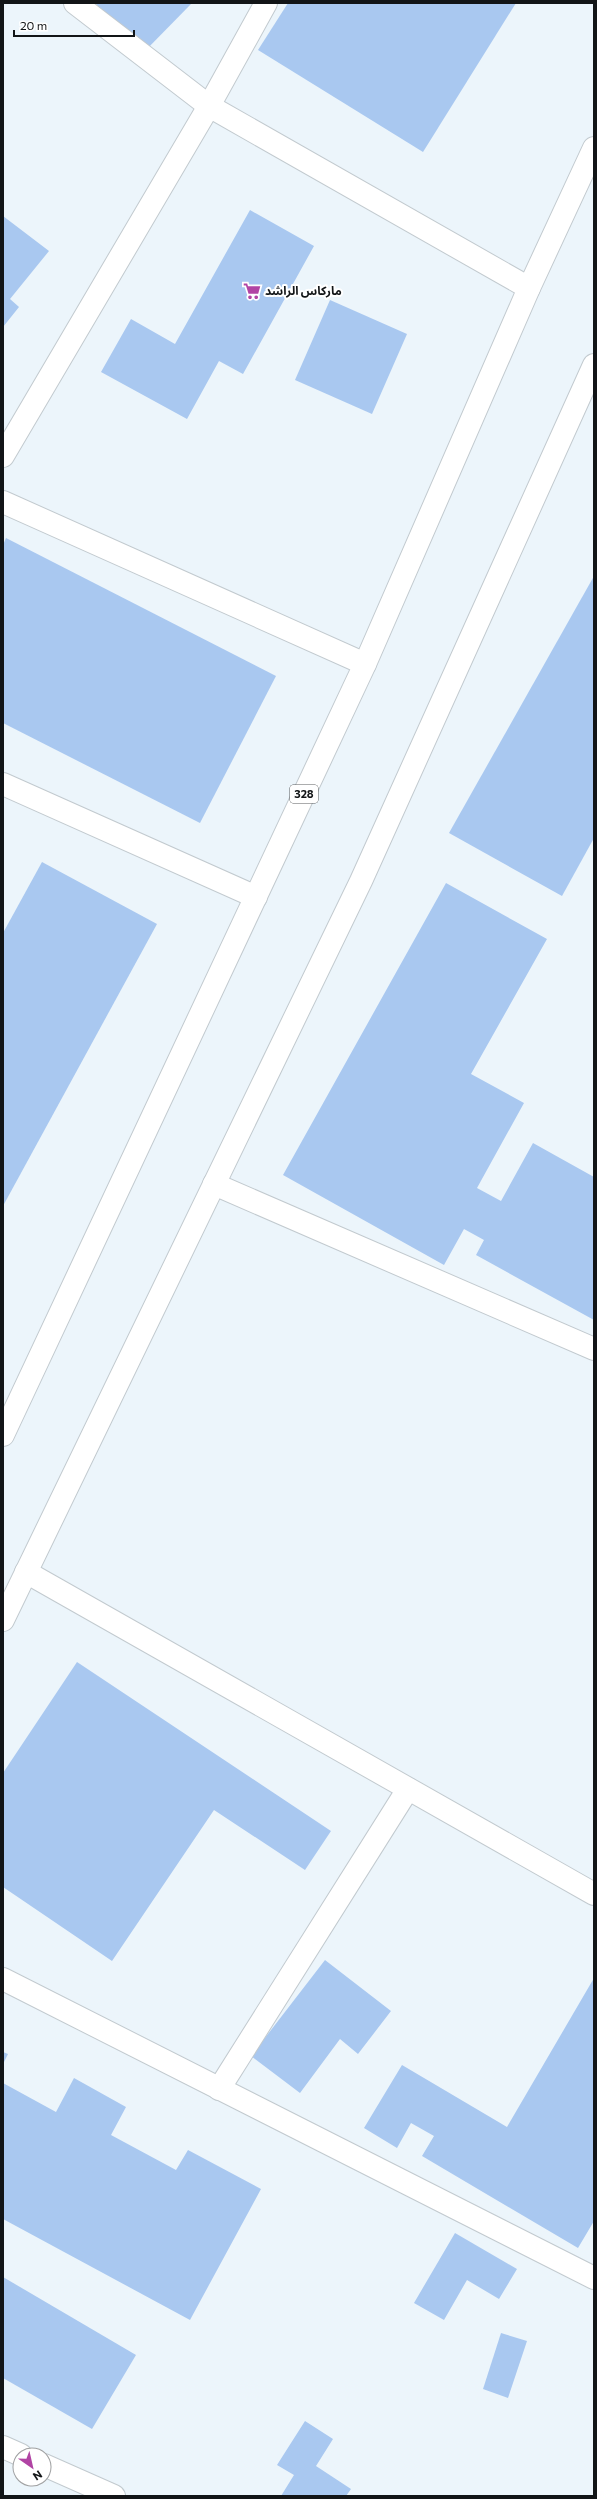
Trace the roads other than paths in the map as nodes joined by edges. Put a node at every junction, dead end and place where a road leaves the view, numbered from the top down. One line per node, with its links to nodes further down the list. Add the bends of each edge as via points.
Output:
1 (76, 3): 3 (street)
2 (266, 3): 3 (street)
3 (209, 106): 5 (street); 7 (street)
4 (594, 148): 5 (street, 328)
5 (529, 288): 9 (street, 328)
6 (594, 365): 12 (street, via 361,881)
7 (3, 456)
8 (3, 502): 9 (street)
9 (364, 664): 11 (street, 328)
10 (3, 784): 11 (street)
11 (256, 897): 14 (street, 328)
12 (214, 1184): 13 (street); 15 (street)
13 (594, 1350)
14 (3, 1435)
15 (26, 1572): 16 (street); 17 (street)
16 (3, 1620)
17 (408, 1789): 18 (street); 20 (street)
18 (594, 1894)
19 (3, 1979): 20 (street)
20 (220, 2089): 21 (street)
21 (594, 2278)
22 (52, 2469): 23 (street)
23 (114, 2496)

